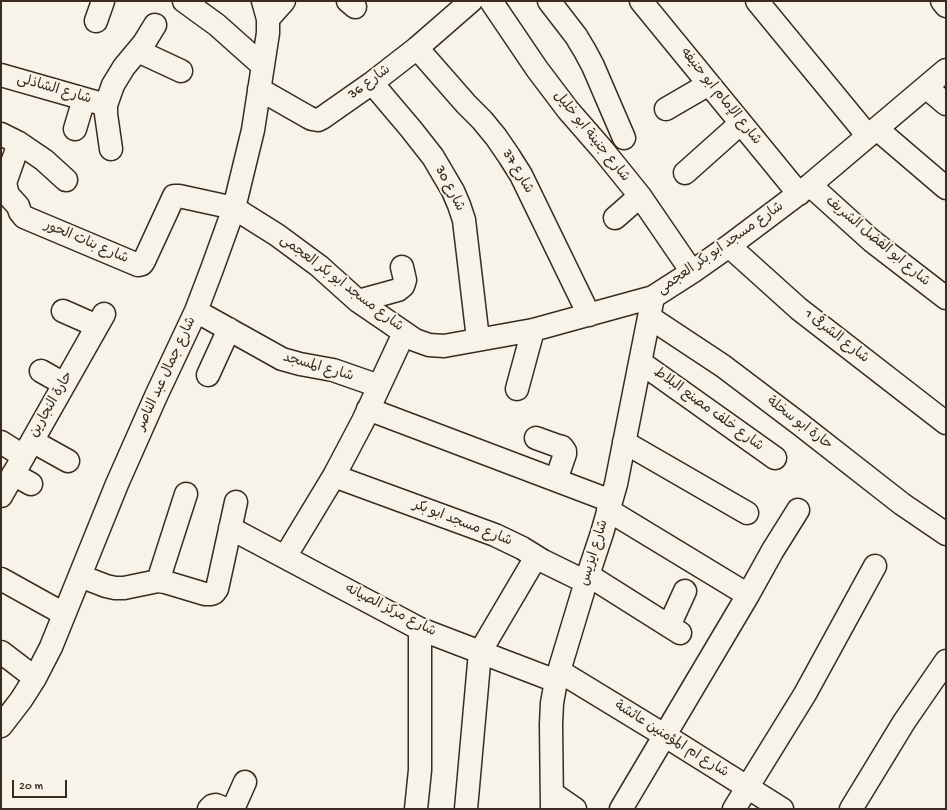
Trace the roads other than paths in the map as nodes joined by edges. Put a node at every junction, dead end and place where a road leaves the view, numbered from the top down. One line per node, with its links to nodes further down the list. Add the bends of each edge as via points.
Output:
1 (184, 1): 14 (street, via 217,25)
2 (284, 1): 10 (street)
3 (471, 1): 12 (street, شارع 36)
4 (492, 1): 36 (street, شارع جنينة ابو خليل, via 568,110)
5 (549, 1): 30 (street, via 585,51)
6 (642, 1): 19 (street, شارع الإمام ابو حنيفه)
7 (757, 1): 28 (street)
8 (942, 1): 9 (street)
9 (946, 6)
10 (265, 10): 14 (street, شارع جمال عبد الناصر, via 268,33)
11 (155, 25): 13 (street)
12 (417, 48): 18 (street, شارع 36); 47 (street, شارع 37, via 482,120 509,156 521,175)
13 (138, 51): 16 (street); 24 (street, via 113,85)
14 (263, 66): 21 (street, شارع جمال عبد الناصر)
15 (946, 70): 20 (street, شارع مسجد ابو بكر العجمى)
16 (181, 71)
17 (1, 75): 22 (street, شارع الشاذلى)
18 (372, 83): 21 (street, شارع 36, via 318,120); 51 (street, شارع 30, via 433,157 460,205)
19 (709, 84): 25 (street); 26 (street, شارع الإمام ابو حنيفه)
20 (926, 87): 23 (street); 28 (street, شارع مسجد ابو بكر العجمى)
21 (259, 89): 37 (street, شارع جمال عبد الناصر, via 253,130)
22 (84, 99): 24 (street, شارع الشاذلى); 27 (street)
23 (946, 104)
24 (106, 105): 31 (street)
25 (666, 109)
26 (741, 123): 32 (street); 35 (street, شارع الإمام ابو حنيفه)
27 (75, 130)
28 (873, 133): 34 (street); 35 (street, شارع مسجد ابو بكر العجمى)
29 (10, 138): 33 (street, via 44,160); 37 (street, شارع بنات الحور, via 5,183 8,195 24,217 138,265 144,261 174,196)
30 (624, 138)
31 (111, 149)
32 (685, 173)
33 (66, 180)
34 (946, 188)
35 (804, 189): 39 (street, شارع مسجد ابو بكر العجمى); 42 (street, شارع ابو الفضل الشريف)
36 (640, 196): 38 (street); 41 (street, شارع جنينة ابو خليل)
37 (234, 208): 43 (street, شارع مسجد ابو بكر العجمى, via 319,266); 46 (street, شارع جمال عبد الناصر)
38 (615, 218)
39 (729, 246): 41 (street, شارع مسجد ابو بكر العجمى); 59 (street, شارع الشرقى 1, via 799,309)
40 (402, 267): 43 (street, via 405,280 398,290)
41 (692, 272): 44 (street, شارع مسجد ابو بكر العجمى)
42 (946, 298)
43 (358, 300): 50 (street, شارع مسجد ابو بكر العجمى)
44 (651, 307): 47 (street, شارع مسجد ابو بكر العجمى); 52 (street, شارع ايزيس); 75 (street, حارة ابو سخلة, via 902,504)
45 (63, 311): 55 (street, حارة النجارين, via 101,320)
46 (196, 311): 48 (street, شارع المسجد); 79 (street, شارع جمال عبد الناصر, via 117,484)
47 (589, 315): 49 (street, شارع مسجد ابو بكر العجمى)
48 (229, 329): 54 (street); 56 (street, شارع المسجد, via 282,359 333,370)
49 (533, 330): 51 (street, شارع مسجد ابو بكر العجمى); 57 (street)
50 (404, 333): 51 (street, شارع مسجد ابو بكر العجمى, via 428,345 444,346); 56 (street)
51 (478, 340)
52 (640, 362): 62 (street, شارع ايزيس); 63 (street, شارع خلف مصنع البلاط)
53 (41, 371): 55 (street)
54 (208, 375)
55 (64, 384): 65 (street, حارة النجارين)
56 (379, 386): 58 (street)
57 (517, 389)
58 (368, 409): 66 (street); 67 (street)
59 (946, 423)
60 (536, 438): 67 (street, via 562,447 564,451)
61 (1, 442): 65 (street)
62 (624, 442): 71 (street, شارع ايزيس); 73 (street)
63 (775, 458)
64 (68, 461): 65 (street)
65 (25, 464): 69 (street, حارة النجارين)
66 (334, 476): 76 (street); 77 (street, شارع مسجد ابو بكر, via 495,535)
67 (556, 480): 71 (street)
68 (186, 494): 82 (street)
69 (1, 496)
70 (236, 502): 74 (street)
71 (609, 505): 80 (street, شارع ايزيس); 84 (street)
72 (798, 510): 84 (street)
73 (747, 513)
74 (230, 528): 76 (street, شارع مركز الصيانه); 82 (street, via 214,593 205,594)
75 (946, 534)
76 (285, 557): 86 (street, شارع مركز الصيانه)
77 (536, 557): 80 (street, شارع مسجد ابو بكر); 88 (street)
78 (875, 566): 95 (street, via 805,694)
79 (80, 576): 82 (street, via 115,588); 85 (street, شارع جمال عبد الناصر)
80 (587, 578): 83 (street, شارع مسجد ابو بكر, via 675,629); 90 (street, شارع ايزيس)
81 (1, 579): 85 (street)
82 (158, 581)
83 (685, 591)
84 (748, 595): 93 (street)
85 (64, 614): 91 (street, شارع جمال عبد الناصر)
86 (420, 629): 88 (street, شارع مركز الصيانه); 100 (street, via 420,770)
87 (1, 652): 91 (street)
88 (480, 652): 90 (street, شارع مركز الصيانه); 101 (street)
89 (946, 661): 106 (street, via 904,722)
90 (558, 676): 93 (street, شارع ام المؤمنين عائشة); 96 (street, شارع ايزيس, via 550,724)
91 (35, 678): 92 (street, شارع جمال عبد الناصر)
92 (1, 726)
93 (664, 735): 95 (street, شارع ام المؤمنين عائشة); 103 (street)
94 (245, 782): 99 (street)
95 (748, 788): 104 (street); 105 (street, شارع ام المؤمنين عائشة)
96 (552, 801): 102 (street)
97 (209, 809): 98 (street, via 216,805)
98 (226, 809)
99 (233, 809)
100 (416, 809)
101 (466, 809)
102 (576, 809)
103 (621, 809)
104 (734, 809)
105 (782, 809)
106 (851, 809)

